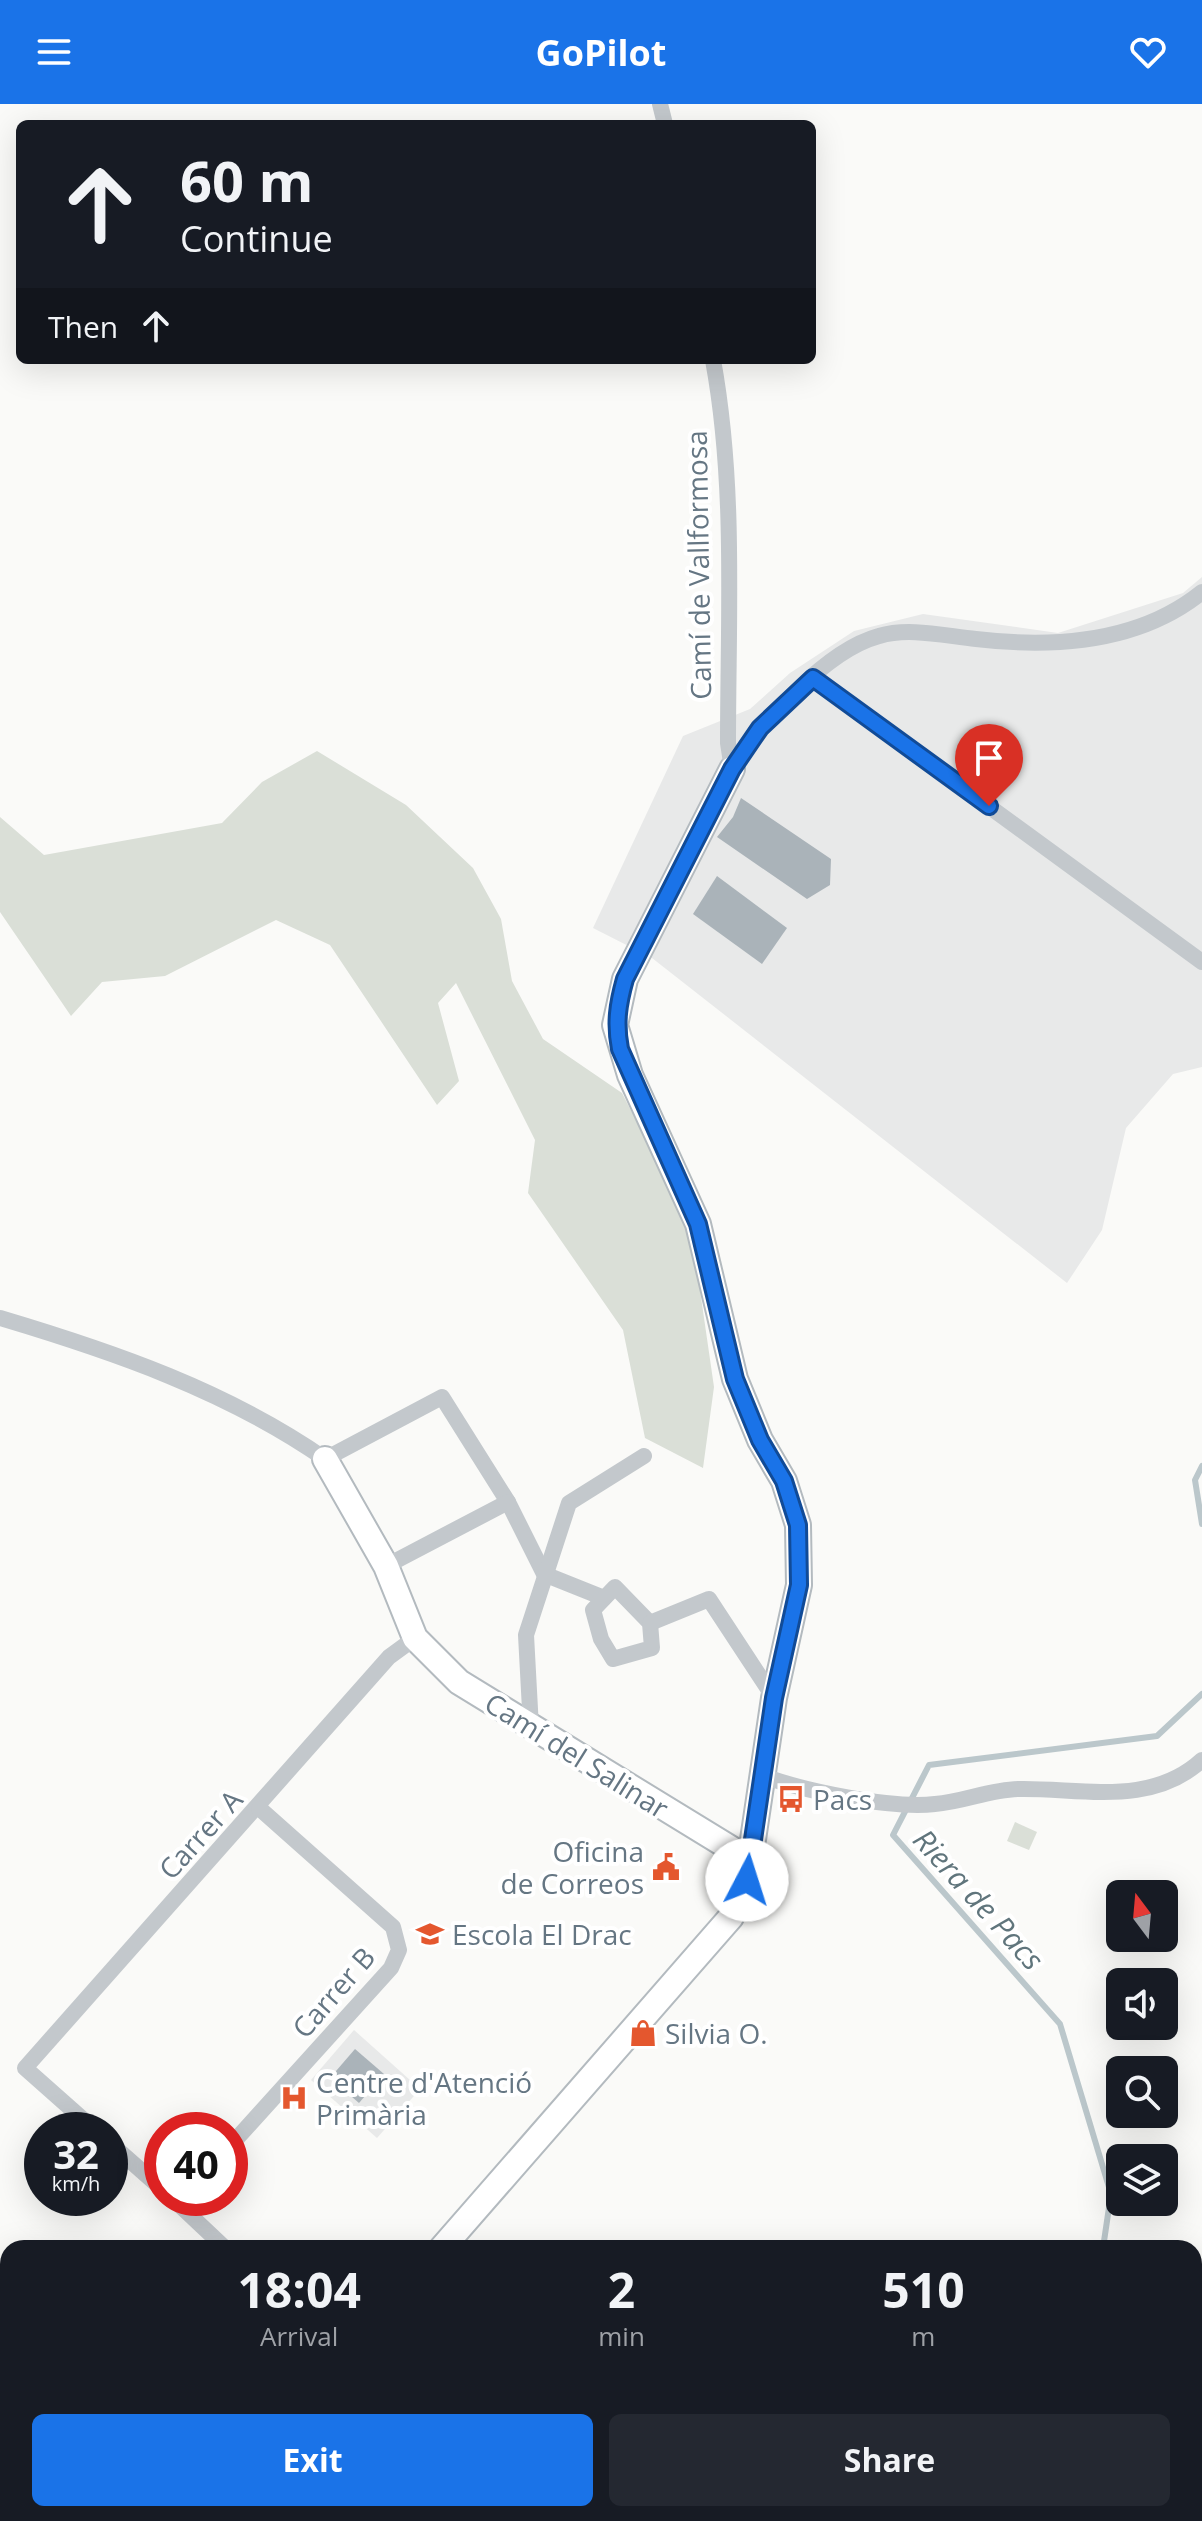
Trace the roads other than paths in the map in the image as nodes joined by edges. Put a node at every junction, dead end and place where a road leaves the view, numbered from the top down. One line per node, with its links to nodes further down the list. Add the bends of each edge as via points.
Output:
1 (713, 364): 4 (street, Camí de Vallformosa, via 728,514)
2 (1202, 592): 3 (street, via 1154,618 1083,642 881,635 846,650)
3 (813, 678): 4 (street, via 760,728); 5 (street)
4 (732, 769): 15 (street, via 625,979 615,1025 630,1075 698,1224 735,1379 784,1481 798,1525 799,1585)
5 (1202, 962)
6 (0, 1318): 8 (street, via 98,1347 230,1402)
7 (644, 1456): 11 (street, via 569,1503)
8 (325, 1459): 9 (street, via 442,1397); 10 (street)
9 (508, 1502): 10 (street); 11 (street)
10 (386, 1566): 14 (street)
11 (544, 1574): 12 (street); 16 (street, via 526,1635)
12 (604, 1598): 13 (street, via 615,1587); 13 (street, via 593,1610 613,1659 652,1648)
13 (650, 1623): 15 (street, via 709,1599)
14 (415, 1638): 16 (street, Camí del Salinar, via 459,1682); 19 (street, Carrer A, via 389,1657)
15 (774, 1698): 18 (street)
16 (531, 1728): 20 (street, Camí del Salinar)
17 (1202, 1760): 18 (street, via 1174,1780 1151,1788 1105,1794 1019,1789 911,1806)
18 (761, 1775): 20 (street)
19 (259, 1808): 21 (street, Carrer A, via 25,2068); 22 (street, Carrer B, via 393,1927 399,1950 391,1968)
20 (748, 1859): 27 (street, via 747,1880 731,1917)
21 (75, 2112)
22 (248, 2126)
23 (128, 2159): 24 (street)
24 (144, 2173)
25 (194, 2216): 26 (street)
26 (217, 2240)
27 (449, 2240)

